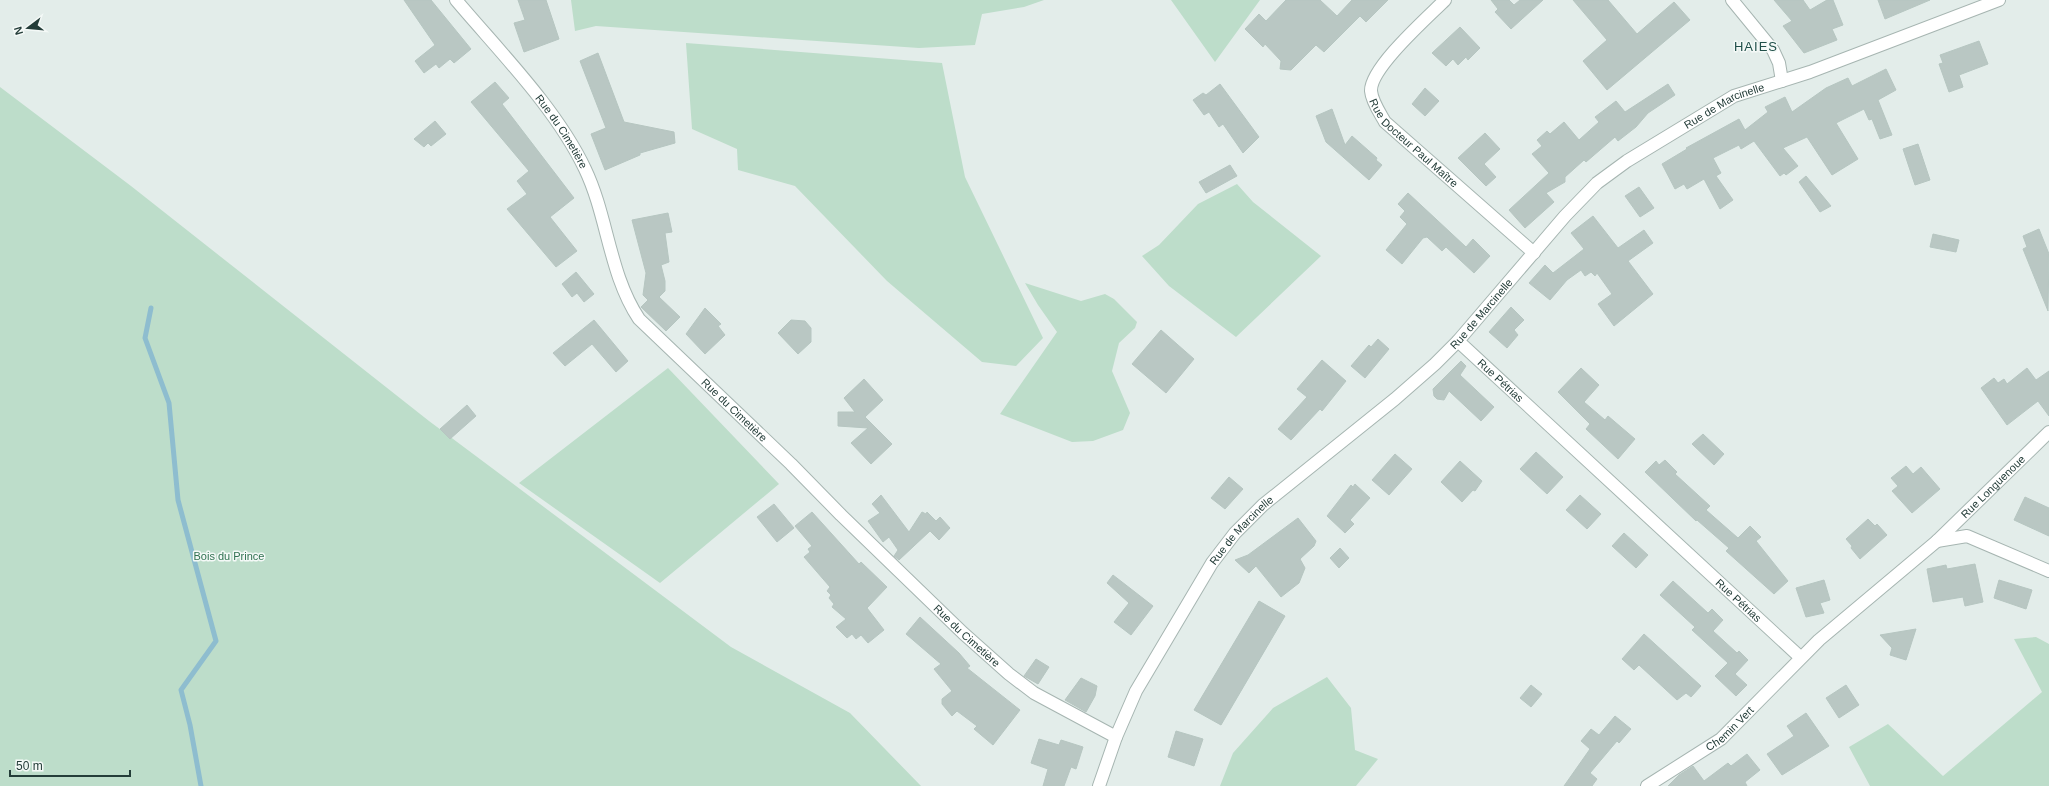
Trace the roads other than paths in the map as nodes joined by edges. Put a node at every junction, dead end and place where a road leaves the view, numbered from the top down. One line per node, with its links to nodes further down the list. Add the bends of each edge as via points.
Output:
1 (456, 0): 12 (street, Rue du Cimetière, via 533,91 569,140 585,169 596,199 622,288 639,319 963,633 1009,674 1034,693)
2 (1445, 0): 6 (street, Rue Docteur Paul Maître, via 1386,60 1373,79 1371,92 1385,122)
3 (1732, 0): 5 (street, via 1773,50 1779,63)
4 (1999, 0): 5 (street, Rue de Marcinelle)
5 (1782, 81): 6 (street, Rue de Marcinelle, via 1732,97 1620,165 1588,190)
6 (1534, 253): 7 (street, Rue de Marcinelle)
7 (1458, 340): 11 (street, Rue Pétrias); 12 (street, Rue de Marcinelle, via 1404,392 1263,505 1235,533 1212,563 1167,636 1134,696)
8 (2049, 432): 9 (street, Rue Longuenoue)
9 (1937, 541): 10 (street, via 1967,536); 11 (street)
10 (2049, 571)
11 (1800, 657): 14 (street, Chemin Vert, via 1721,739)
12 (1116, 738): 13 (street, Rue de Marcinelle)
13 (1099, 786)
14 (1647, 786)

